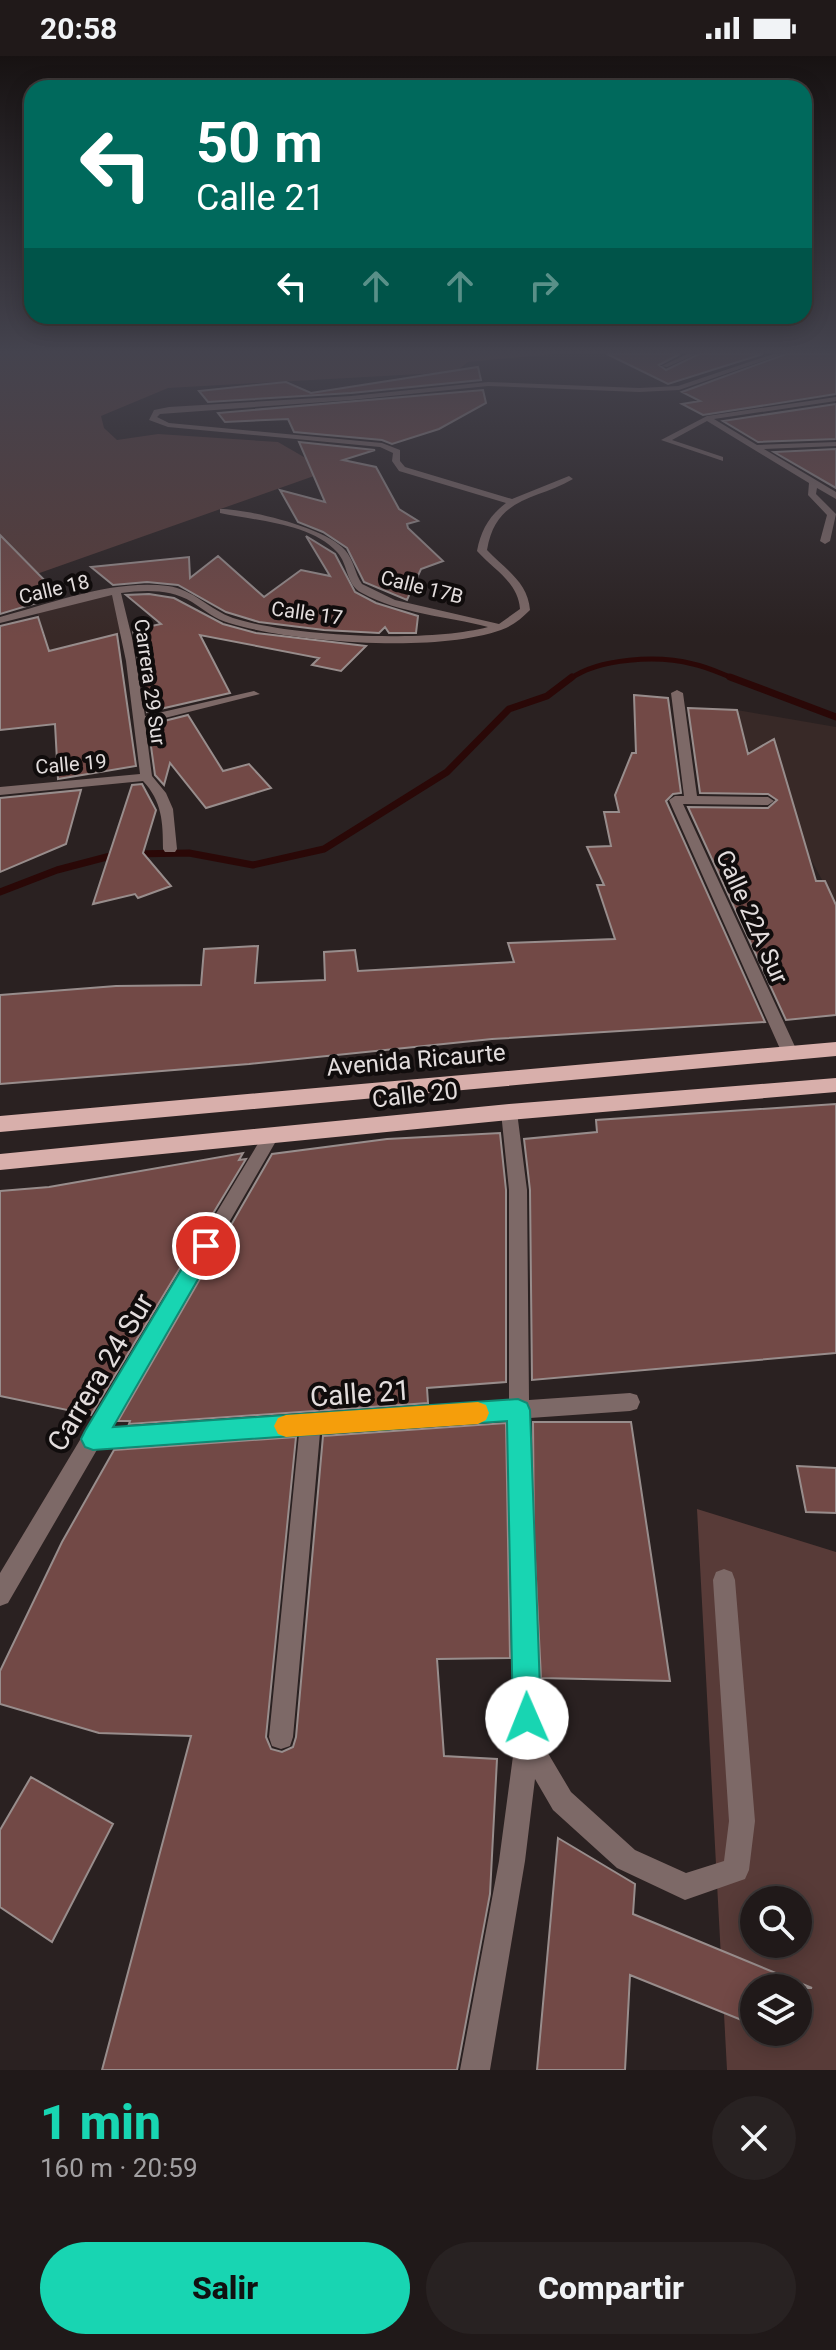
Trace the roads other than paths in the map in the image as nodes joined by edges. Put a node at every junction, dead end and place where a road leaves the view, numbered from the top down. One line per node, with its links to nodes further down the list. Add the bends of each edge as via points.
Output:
1 (391, 448): 8 (street, via 402,469)
2 (688, 448): 4 (street)
3 (759, 448): 6 (street)
4 (720, 459)
5 (569, 479): 8 (street)
6 (813, 481): 7 (street); 10 (street, via 812,495 832,515)
7 (836, 496)
8 (512, 502): 13 (street, via 482,535 482,551 526,598 525,610)
9 (223, 511): 13 (street, Calle 17B, via 291,527 330,543 344,554 353,582 372,595)
10 (825, 541)
11 (116, 592): 12 (street, Calle 18); 13 (street, Calle 17, via 169,589 183,592 216,616 336,637 433,637); 16 (street, Carrera 29 Sur, via 131,644)
12 (0, 620)
13 (501, 627)
14 (677, 693): 19 (street)
15 (254, 694): 16 (street)
16 (138, 721): 17 (street, Carrera 29 Sur)
17 (146, 777): 18 (street, Calle 19); 21 (street, via 162,792)
18 (0, 791)
19 (691, 800): 20 (street); 23 (street, Calle 22A Sur, via 675,800)
20 (768, 801)
21 (170, 849)
22 (836, 1049): 23 (main road, Avenida Ricaurte)
23 (789, 1051): 26 (main road, Avenida Ricaurte)
24 (836, 1085): 25 (main road, Calle 20)
25 (509, 1112): 27 (main road, Calle 20); 30 (street, via 518,1190)
26 (0, 1124)
27 (271, 1136): 28 (main road, Calle 20); 32 (street, Carrera 24 Sur)
28 (0, 1162)
29 (630, 1402): 30 (street, Calle 21)
30 (518, 1410): 31 (street, Calle 21); 36 (street)
31 (310, 1424): 32 (street, Calle 21); 35 (street)
32 (93, 1439): 34 (street, Carrera 24 Sur)
33 (724, 1580): 36 (street, via 742,1821 736,1870 685,1887 626,1859 562,1801)
34 (0, 1595)
35 (281, 1737)
36 (527, 1741): 37 (street)
37 (475, 2070)

